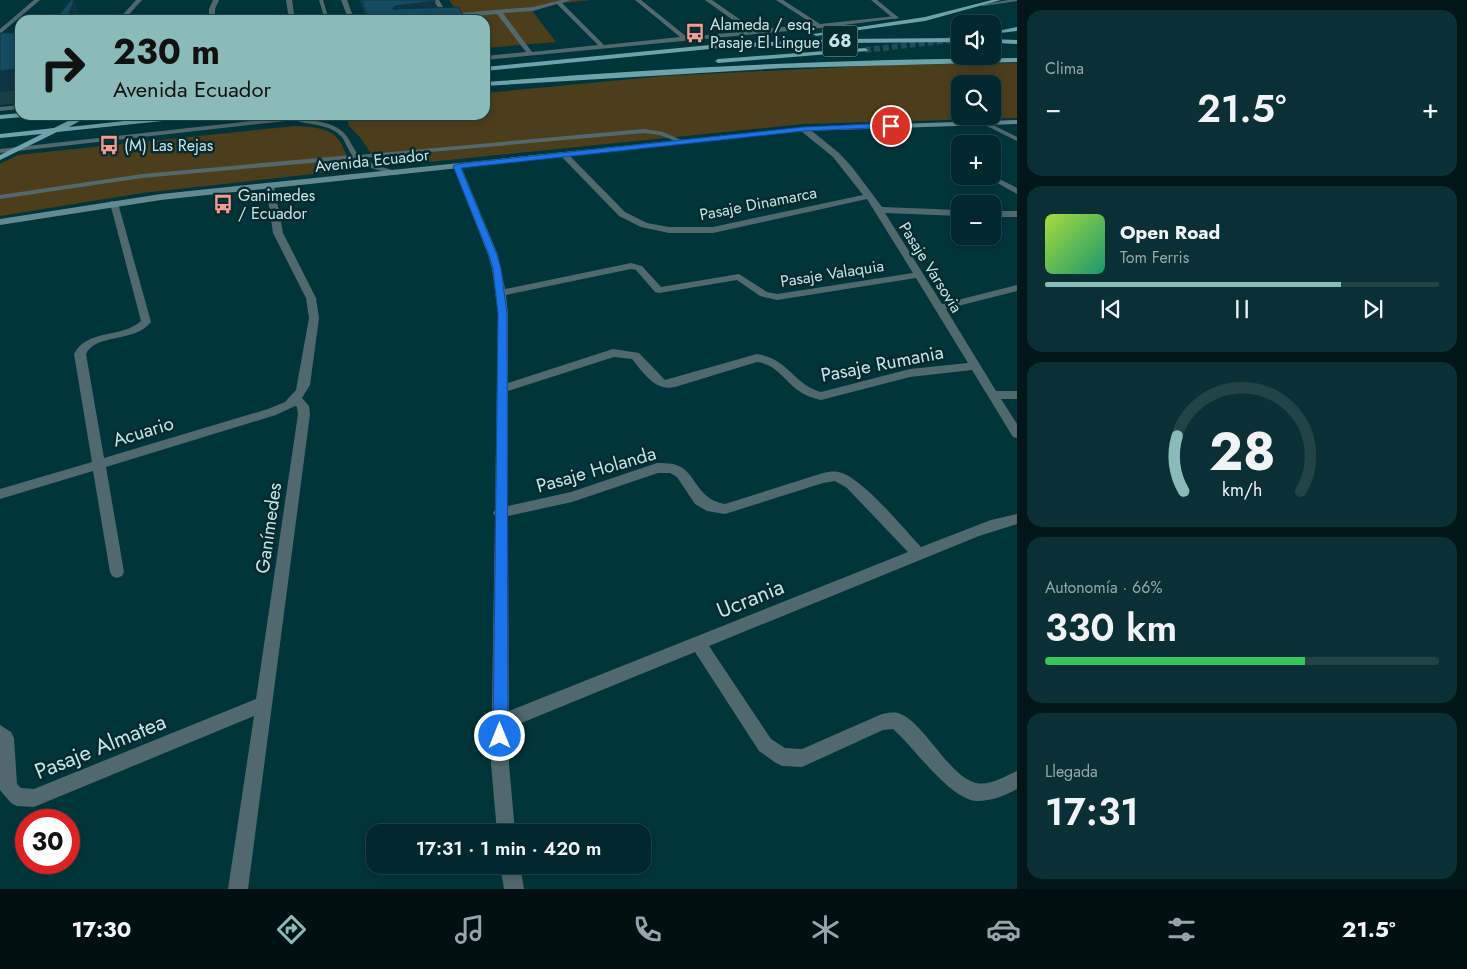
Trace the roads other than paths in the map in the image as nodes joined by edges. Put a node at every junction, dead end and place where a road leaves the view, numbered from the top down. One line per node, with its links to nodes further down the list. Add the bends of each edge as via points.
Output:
1 (37, 0): 19 (street)
2 (138, 0): 20 (street)
3 (216, 0): 21 (street)
4 (289, 0): 22 (street)
5 (321, 0): 23 (lane)
6 (344, 0): 24 (street)
7 (436, 0): 25 (street)
8 (568, 0): 15 (street)
9 (638, 0): 34 (street)
10 (708, 0): 32 (street)
11 (779, 0): 29 (street)
12 (874, 0): 27 (street)
13 (998, 0): 16 (main road)
14 (1017, 0): 16 (lane)
15 (559, 3): 18 (street); 38 (street)
16 (983, 5): 17 (main road)
17 (964, 10): 27 (main road); 39 (main road, via 895,24)
18 (499, 12): 26 (street); 41 (street)
19 (20, 15)
20 (125, 15)
21 (212, 15)
22 (291, 15)
23 (326, 15)
24 (349, 15)
25 (445, 15)
26 (459, 15)
27 (896, 18): 29 (street)
28 (15, 19): 31 (street)
29 (820, 26): 32 (street)
30 (1017, 28): 33 (main road)
31 (0, 32)
32 (754, 32): 34 (street)
33 (1001, 32)
34 (686, 38): 38 (street)
35 (951, 40): 39 (main road, 68, via 841,40)
36 (1001, 41): 37 (main road)
37 (1017, 42)
38 (602, 46): 41 (street)
39 (720, 46): 44 (main road)
40 (865, 50): 47 (main road)
41 (530, 53): 42 (street)
42 (490, 57)
43 (1017, 60): 47 (main road, 68, via 874,62)
44 (560, 61): 45 (main road); 46 (main road)
45 (490, 64)
46 (490, 68)
47 (549, 78): 48 (main road)
48 (490, 84)
49 (15, 107): 50 (street)
50 (0, 108)
51 (15, 116): 52 (main road)
52 (0, 117)
53 (75, 120): 61 (main road)
54 (152, 120): 61 (main road)
55 (289, 120): 65 (lane); 68 (lane, via 321,124 340,132)
56 (1001, 122): 57 (main road, Avenida Ecuador)
57 (1017, 122)
58 (951, 124): 60 (main road, Avenida Ecuador)
59 (989, 125): 63 (lane)
60 (804, 129): 64 (main road, Avenida Ecuador); 75 (street, Pasaje Varsovia, via 836,155)
61 (54, 130): 62 (main road); 65 (main road)
62 (0, 136)
63 (1017, 139)
64 (683, 142): 67 (main road, Avenida Ecuador); 68 (lane, via 661,133 644,131)
65 (18, 149): 66 (lane); 69 (main road)
66 (0, 151)
67 (564, 155): 70 (main road, Avenida Ecuador); 75 (street, Pasaje Dinamarca, via 622,214 653,228 713,230)
68 (356, 157): 71 (lane, via 373,167); 76 (lane, via 142,176)
69 (0, 158)
70 (457, 166): 71 (main road, Avenida Ecuador); 85 (street, via 491,248)
71 (397, 173): 73 (main road, Avenida Ecuador)
72 (1001, 182): 74 (street)
73 (270, 186): 77 (main road, Avenida Ecuador); 91 (street, via 278,234 314,308 304,385)
74 (1017, 191)
75 (869, 196): 78 (street, Pasaje Varsovia)
76 (0, 197)
77 (114, 203): 82 (main road, Avenida Ecuador); 93 (street, via 146,322 136,330 89,343 81,350)
78 (879, 210): 79 (street); 83 (street, Pasaje Varsovia)
79 (951, 213)
80 (1001, 214): 81 (street)
81 (1017, 214)
82 (0, 222)
83 (918, 274): 85 (street, Pasaje Valaquia, via 777,297 764,294 739,277 659,290 639,268 631,266); 86 (street, Pasaje Varsovia)
84 (1017, 288): 86 (street)
85 (501, 293): 88 (street)
86 (939, 308): 87 (street, Pasaje Varsovia)
87 (975, 366): 88 (street, Pasaje Rumania, via 910,373 822,396 804,390 765,358 663,384 636,356 613,353); 89 (street, Pasaje Varsovia)
88 (502, 389): 95 (street)
89 (993, 395): 90 (street); 92 (street, Pasaje Varsovia)
90 (1017, 395)
91 (295, 399): 93 (street, Acuario, via 272,412); 100 (street, Ganímedes, via 303,406 304,414)
92 (1017, 434)
93 (99, 464): 94 (street, Acuario); 98 (street)
94 (0, 494)
95 (500, 513): 97 (street, Pasaje Holanda, via 572,497 657,468 672,468 682,474 700,500 712,507 725,509 837,476 852,484); 101 (street)
96 (1017, 519): 97 (street, Ucrania)
97 (919, 554): 99 (street, Ucrania)
98 (117, 572)
99 (698, 643): 101 (street, Ucrania); 103 (street, via 765,745 782,757 802,758 882,722 896,721 952,779 975,792 997,790)
100 (264, 704): 102 (street, Pasaje Almatea, via 34,798 17,797 8,788 5,738); 106 (street, Ganímedes)
101 (500, 723): 104 (street)
102 (0, 733)
103 (1017, 780)
104 (505, 824)
105 (512, 874): 107 (street)
106 (238, 889)
107 (514, 889)

